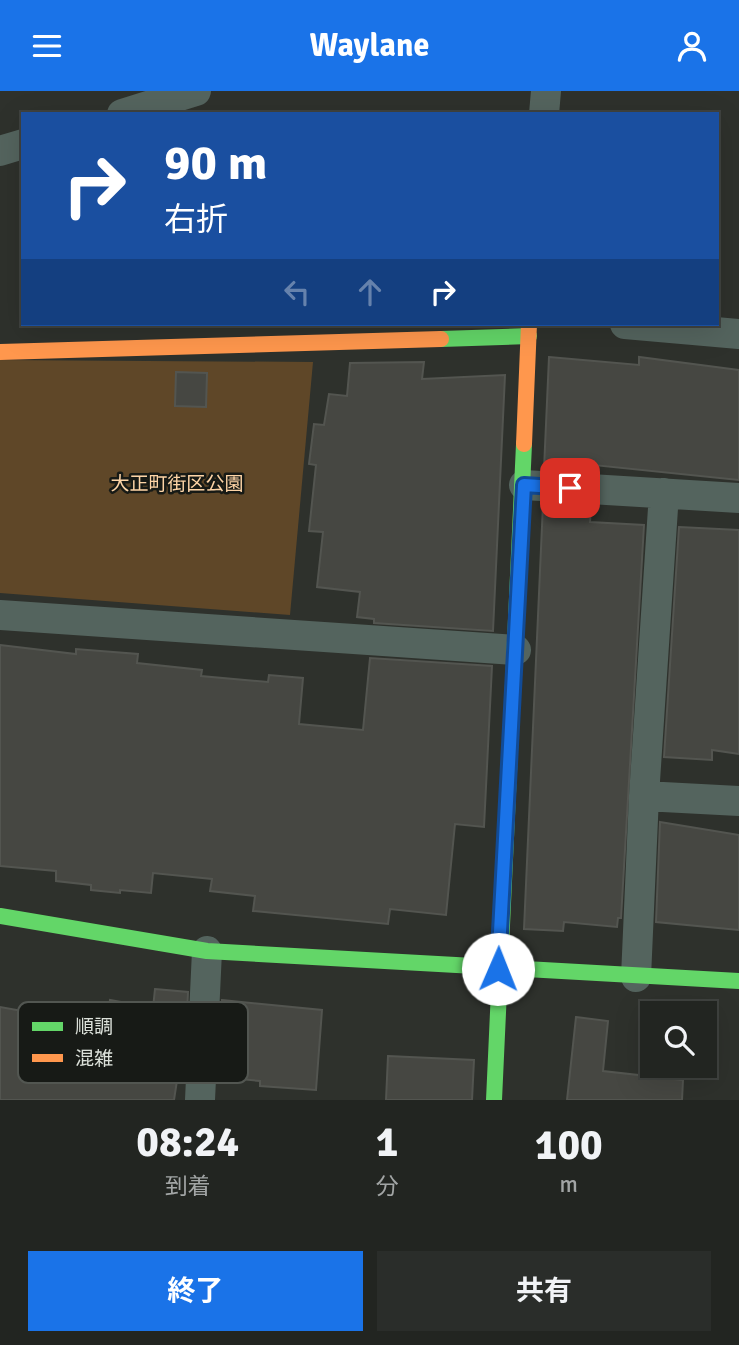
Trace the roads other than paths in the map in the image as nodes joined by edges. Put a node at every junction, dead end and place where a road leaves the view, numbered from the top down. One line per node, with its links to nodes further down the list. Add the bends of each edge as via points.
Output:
1 (196, 91): 3 (street)
2 (546, 91): 4 (street)
3 (128, 112)
4 (544, 112)
5 (21, 145): 6 (street)
6 (0, 151)
7 (648, 326): 9 (street)
8 (529, 330): 10 (street); 11 (street)
9 (739, 334)
10 (0, 352)
11 (524, 485): 12 (street); 15 (street)
12 (664, 493): 13 (street); 16 (street)
13 (739, 498)
14 (0, 615): 15 (street)
15 (516, 650): 20 (street)
16 (644, 796): 17 (street); 21 (street)
17 (739, 801)
18 (0, 916): 19 (street)
19 (207, 951): 20 (street); 23 (street)
20 (498, 969): 21 (street); 24 (street)
21 (636, 977): 22 (street)
22 (739, 981)
23 (205, 1002)
24 (494, 1100)

